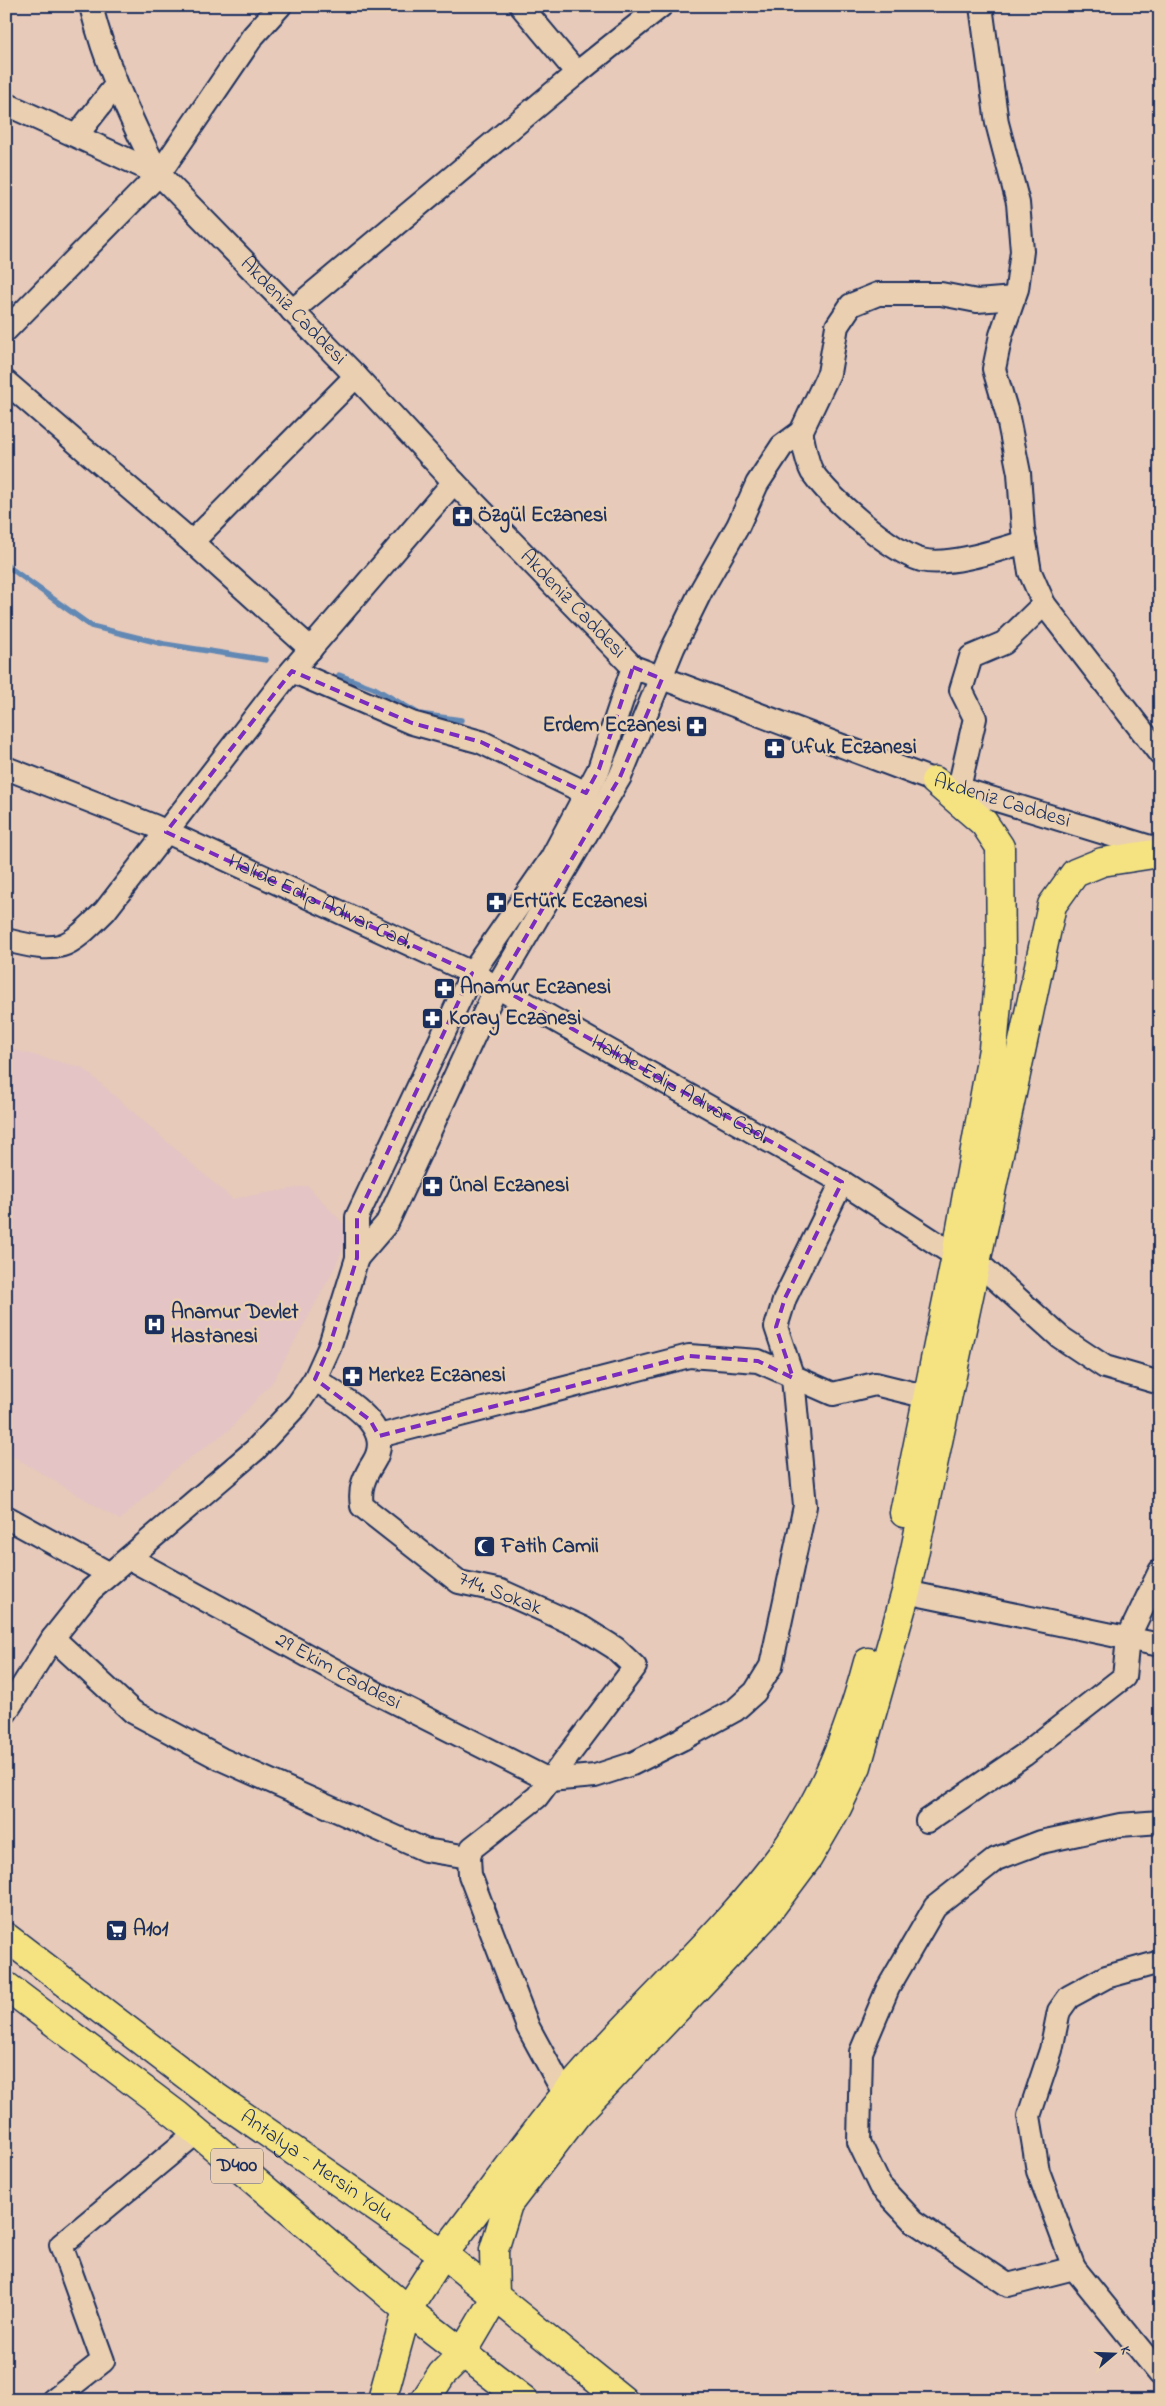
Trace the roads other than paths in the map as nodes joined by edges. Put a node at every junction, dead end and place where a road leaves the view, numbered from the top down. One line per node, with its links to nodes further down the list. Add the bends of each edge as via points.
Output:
1 (91, 6): 7 (street)
2 (280, 6): 10 (street, via 253,36)
3 (521, 6): 6 (street)
4 (662, 6): 6 (street)
5 (981, 6): 11 (street, via 998,123 1018,203 1022,251)
6 (576, 74): 12 (street)
7 (116, 85): 9 (street); 10 (street)
8 (6, 104): 9 (street, Akdeniz Caddesi)
9 (77, 135): 10 (street, Akdeniz Caddesi)
10 (159, 174): 12 (street, Akdeniz Caddesi); 13 (street)
11 (1014, 298): 16 (street, via 977,301 941,294 878,294 850,305 837,326 829,373); 19 (street, via 994,369 1019,473)
12 (292, 311): 14 (street, Akdeniz Caddesi)
13 (6, 330)
14 (356, 376): 17 (street, Akdeniz Caddesi); 18 (street)
15 (6, 382): 18 (street)
16 (801, 432): 19 (street, via 811,470 839,502 898,550 922,560 944,560 981,555); 24 (street, via 782,446 757,484 673,648)
17 (454, 482): 21 (street); 22 (street, Akdeniz Caddesi)
18 (192, 542): 21 (street)
19 (1025, 542): 20 (street, via 1030,572)
20 (1044, 604): 25 (street); 27 (street, via 1004,643 971,657 961,690 975,718)
21 (311, 649): 23 (street)
22 (633, 667): 24 (street, Akdeniz Caddesi); 28 (street, via 600,769)
23 (292, 671): 28 (street, via 412,723 480,742); 29 (street)
24 (662, 679): 27 (street, Akdeniz Caddesi); 33 (street, via 620,777)
25 (1160, 754)
26 (6, 768): 29 (street, Halide Edip Adıvar Cad.)
27 (947, 784): 30 (street, Akdeniz Caddesi); 36 (main road, via 984,823 1000,847 1002,874 1001,957 993,1050)
28 (586, 793): 32 (street, via 551,860)
29 (166, 832): 31 (street, via 105,911 76,940 56,947 34,947); 32 (street, Halide Edip Adıvar Cad.)
30 (1160, 852): 36 (main road, via 1102,862 1075,873 1052,905)
31 (6, 940)
32 (472, 972): 33 (street, Halide Edip Adıvar Cad.); 35 (street, via 357,1217)
33 (497, 986): 34 (street, Halide Edip Adıvar Cad.); 35 (street, via 387,1223)
34 (842, 1182): 36 (street, Halide Edip Adıvar Cad.); 37 (street, via 785,1298 776,1327)
35 (357, 1258): 38 (street, via 330,1348)
36 (967, 1260): 39 (street, Halide Edip Adıvar Cad., via 1060,1337 1105,1367); 40 (main road); 46 (main road)
37 (793, 1378): 40 (street, via 833,1394 875,1384); 41 (street, via 758,1361 689,1356); 51 (street, via 805,1506 771,1666 755,1692 735,1710 632,1764 595,1776)
38 (315, 1380): 41 (street, via 370,1420); 43 (street, via 298,1404 255,1450)
39 (1160, 1383)
40 (928, 1396): 58 (main road, via 889,1590 866,1673 837,1756 816,1800 789,1844 743,1904)
41 (379, 1436): 51 (street, 714. Sokak, via 379,1453 366,1474 360,1494 362,1506 459,1582 502,1591 583,1628 615,1648 635,1667)
42 (6, 1517): 45 (street)
43 (129, 1558): 45 (street); 51 (street, 29 Ekim Caddesi, via 378,1694)
44 (1160, 1571): 48 (street)
45 (108, 1573): 47 (street)
46 (906, 1592): 48 (street); 62 (main road, via 857,1766 838,1808 808,1858 764,1917 577,2114 508,2204 494,2250)
47 (53, 1638): 50 (street); 54 (street, via 133,1712 212,1754 425,1850)
48 (1128, 1638): 49 (street); 52 (street, via 1124,1677 1024,1755)
49 (1160, 1645)
50 (6, 1712)
51 (550, 1780): 54 (street, via 537,1797 472,1848)
52 (927, 1821)
53 (1160, 1822): 61 (street, via 1120,1825 1041,1842 996,1859 935,1907 888,1988 861,2052 859,2142 880,2186 913,2221 1008,2285)
54 (468, 1857): 58 (street, via 470,1875 528,2027)
55 (6, 1937): 60 (main road, Antalya - Mersin Yolu / D400, via 203,2088)
56 (1160, 1962): 61 (street, via 1106,1977 1070,1997 1059,2012 1052,2050 1029,2116 1038,2171)
57 (6, 1986): 59 (main road, Antalya - Mersin Yolu / D400)
58 (565, 2095): 60 (main road)
59 (197, 2132): 63 (main road, Antalya - Mersin Yolu / D400); 66 (street, via 61,2244 103,2361)
60 (443, 2254): 62 (main road, Antalya - Mersin Yolu / D400); 63 (main road)
61 (1074, 2268): 65 (street)
62 (495, 2298): 64 (main road); 70 (main road, Antalya - Mersin Yolu / D400)
63 (407, 2310): 64 (main road, Antalya - Mersin Yolu / D400); 67 (main road)
64 (462, 2354): 68 (main road, via 442,2374); 69 (main road, Antalya - Mersin Yolu / D400)
65 (1160, 2374)
66 (53, 2400)
67 (382, 2400)
68 (425, 2400)
69 (524, 2400)
70 (623, 2400)

